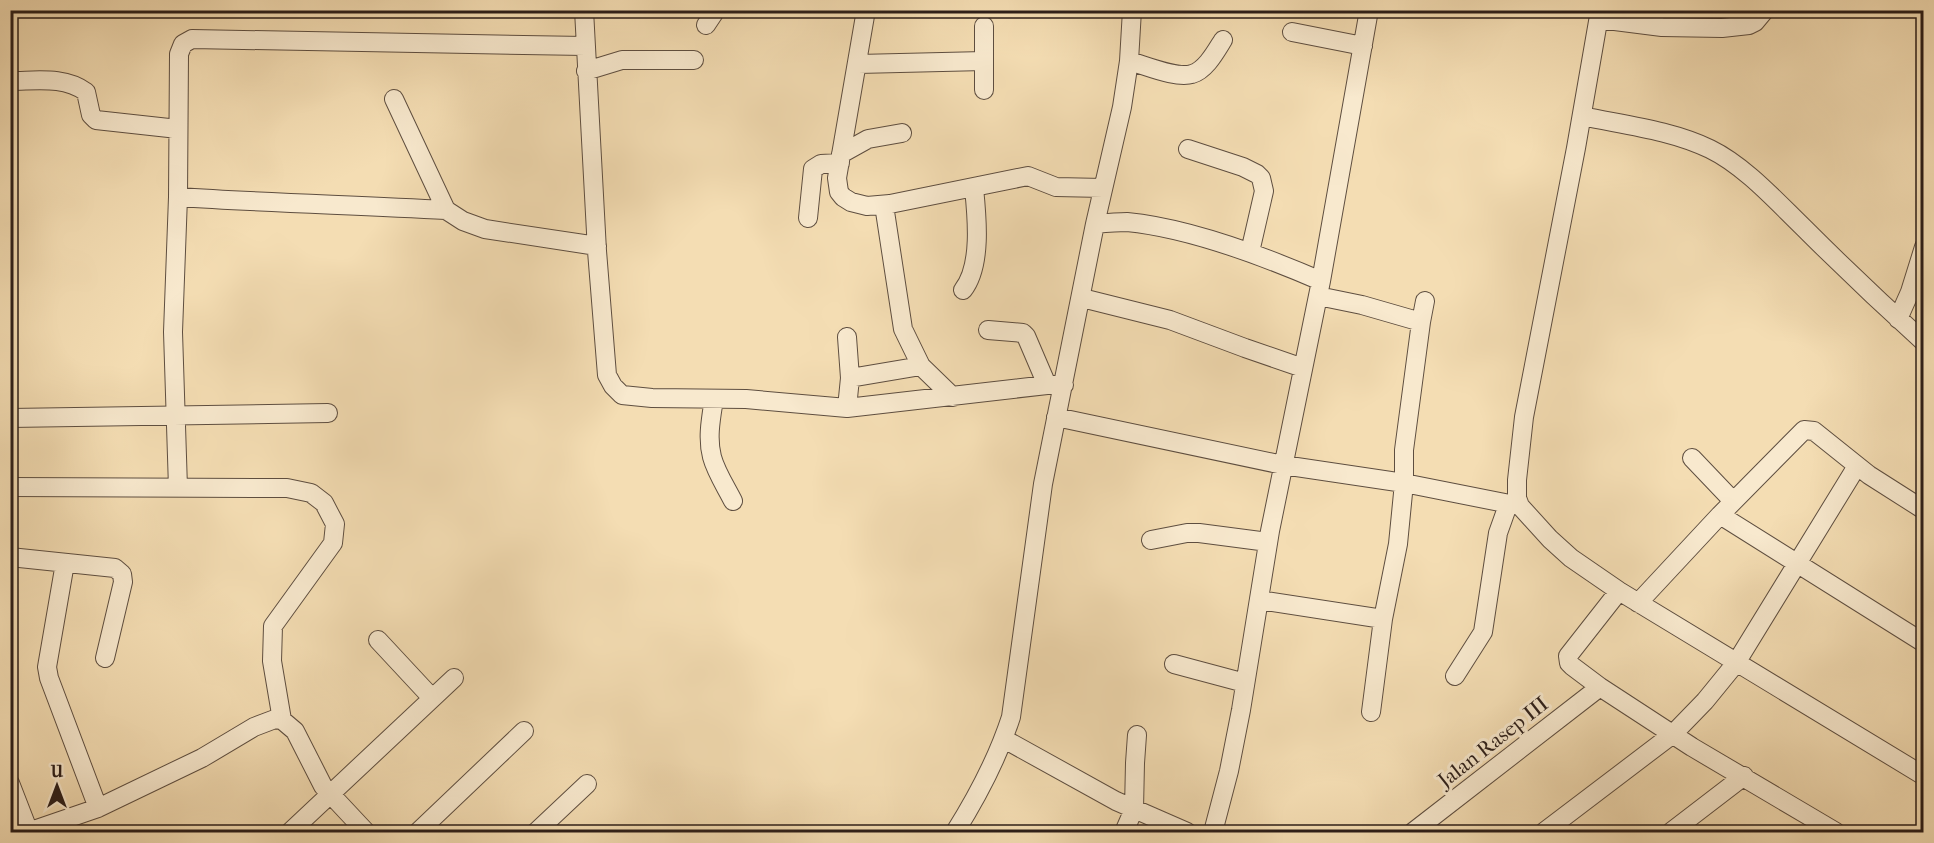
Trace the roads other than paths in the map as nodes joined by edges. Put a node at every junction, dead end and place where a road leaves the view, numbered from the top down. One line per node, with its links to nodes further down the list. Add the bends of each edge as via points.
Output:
1 (584, 10): 10 (street)
2 (866, 10): 15 (street)
3 (1132, 10): 14 (street)
4 (1369, 10): 11 (street)
5 (1765, 10): 6 (street, via 1755,22 1722,28 1662,27)
6 (1599, 15): 20 (street)
7 (984, 26): 13 (street)
8 (1292, 32): 11 (street)
9 (1223, 40): 14 (street, via 1209,61 1193,74 1178,75)
10 (585, 46): 16 (street); 21 (street, via 192,39 183,44 179,54)
11 (1363, 46): 35 (street)
12 (694, 60): 16 (street, via 622,60)
13 (984, 61): 15 (street); 18 (street)
14 (1129, 61): 26 (street)
15 (858, 64): 24 (street)
16 (586, 71): 32 (street)
17 (10, 81): 21 (street, via 65,81 86,92 91,115 96,120)
18 (984, 90)
19 (394, 99): 29 (street)
20 (1582, 116): 39 (street, via 1687,139 1712,149 1780,205); 63 (street, via 1524,417)
21 (178, 129): 27 (street)
22 (902, 133): 24 (street, via 868,139)
23 (1188, 149): 34 (street, via 1243,167 1261,178 1264,191)
24 (841, 158): 28 (street, via 837,178 843,197 867,206); 30 (street, via 813,169)
25 (974, 188): 26 (street, via 1028,177 1056,188); 28 (street); 36 (street, via 976,252)
26 (1103, 188): 31 (street)
27 (178, 197): 29 (street); 52 (street, via 173,332)
28 (884, 205): 44 (street, via 903,329)
29 (446, 210): 32 (street, via 485,229)
30 (808, 218)
31 (1095, 224): 34 (street, via 1125,222 1152,226); 37 (street)
32 (597, 246): 49 (street, via 607,375 613,386 622,395)
33 (1923, 247): 39 (street)
34 (1250, 252): 35 (street)
35 (1319, 289): 40 (street); 45 (street)
36 (963, 290)
37 (1082, 298): 45 (street, via 1170,320); 47 (street)
38 (1425, 301): 40 (street)
39 (1898, 319): 43 (street)
40 (1421, 322): 58 (street)
41 (988, 330): 47 (street, via 1023,333)
42 (847, 337): 46 (street)
43 (1923, 342)
44 (921, 366): 46 (street); 48 (street)
45 (1303, 368): 56 (street)
46 (850, 378): 50 (street)
47 (1056, 385): 48 (street); 53 (street)
48 (953, 397): 50 (street)
49 (714, 399): 50 (street); 61 (street, via 709,429 712,459)
50 (847, 408)
51 (328, 413): 52 (street)
52 (177, 415): 54 (street); 60 (street)
53 (1056, 417): 56 (street); 90 (street, via 1011,717)
54 (10, 418)
55 (1692, 458): 62 (street)
56 (1283, 465): 58 (street); 67 (street)
57 (1857, 466): 62 (street, via 1814,431 1804,430); 64 (street); 70 (street)
58 (1404, 483): 63 (street); 74 (street, via 1398,544)
59 (10, 487): 60 (street)
60 (178, 488): 86 (street, via 287,488 311,493 324,503 335,524 333,543 273,626 272,662)
61 (733, 501)
62 (1733, 501): 65 (street)
63 (1514, 506): 71 (street, via 1571,558); 80 (street, via 1498,533 1483,632)
64 (1923, 510)
65 (1720, 515): 70 (street); 73 (street)
66 (1151, 540): 67 (street, via 1199,533)
67 (1268, 543): 72 (street)
68 (10, 557): 69 (street)
69 (65, 563): 77 (street, via 116,568 122,574); 96 (street, via 47,667)
70 (1796, 563): 76 (street); 78 (street)
71 (1619, 591): 73 (street); 83 (street, via 1568,656 1572,666)
72 (1259, 600): 74 (street); 82 (street)
73 (1638, 603): 78 (street)
74 (1383, 619): 85 (street)
75 (378, 640): 84 (street)
76 (1923, 643)
77 (105, 658)
78 (1736, 663): 88 (street); 92 (street)
79 (1174, 664): 82 (street)
80 (1455, 676)
81 (454, 678): 84 (street)
82 (1245, 683): 108 (street)
83 (1600, 687): 88 (street); 109 (street, Jalan Rasep III)
84 (432, 698): 95 (street)
85 (1371, 712)
86 (282, 720): 95 (street, via 295,731); 96 (street, via 254,727 202,758)
87 (524, 731): 103 (street)
88 (1673, 734): 91 (street); 99 (street)
89 (1137, 735): 97 (street)
90 (1004, 740): 97 (street); 105 (street)
91 (1744, 776): 98 (street); 110 (street)
92 (1923, 776)
93 (10, 783): 100 (street)
94 (587, 784): 104 (street)
95 (330, 795): 101 (street); 102 (street)
96 (98, 808): 100 (street)
97 (1134, 808): 106 (street); 107 (street)
98 (1810, 827): 111 (street)
99 (1548, 831)
100 (29, 832)
101 (290, 832)
102 (366, 832)
103 (418, 832)
104 (536, 832)
105 (955, 832)
106 (1124, 832)
107 (1187, 832)
108 (1213, 832)
109 (1413, 832)
110 (1671, 832)
111 (1836, 832)

